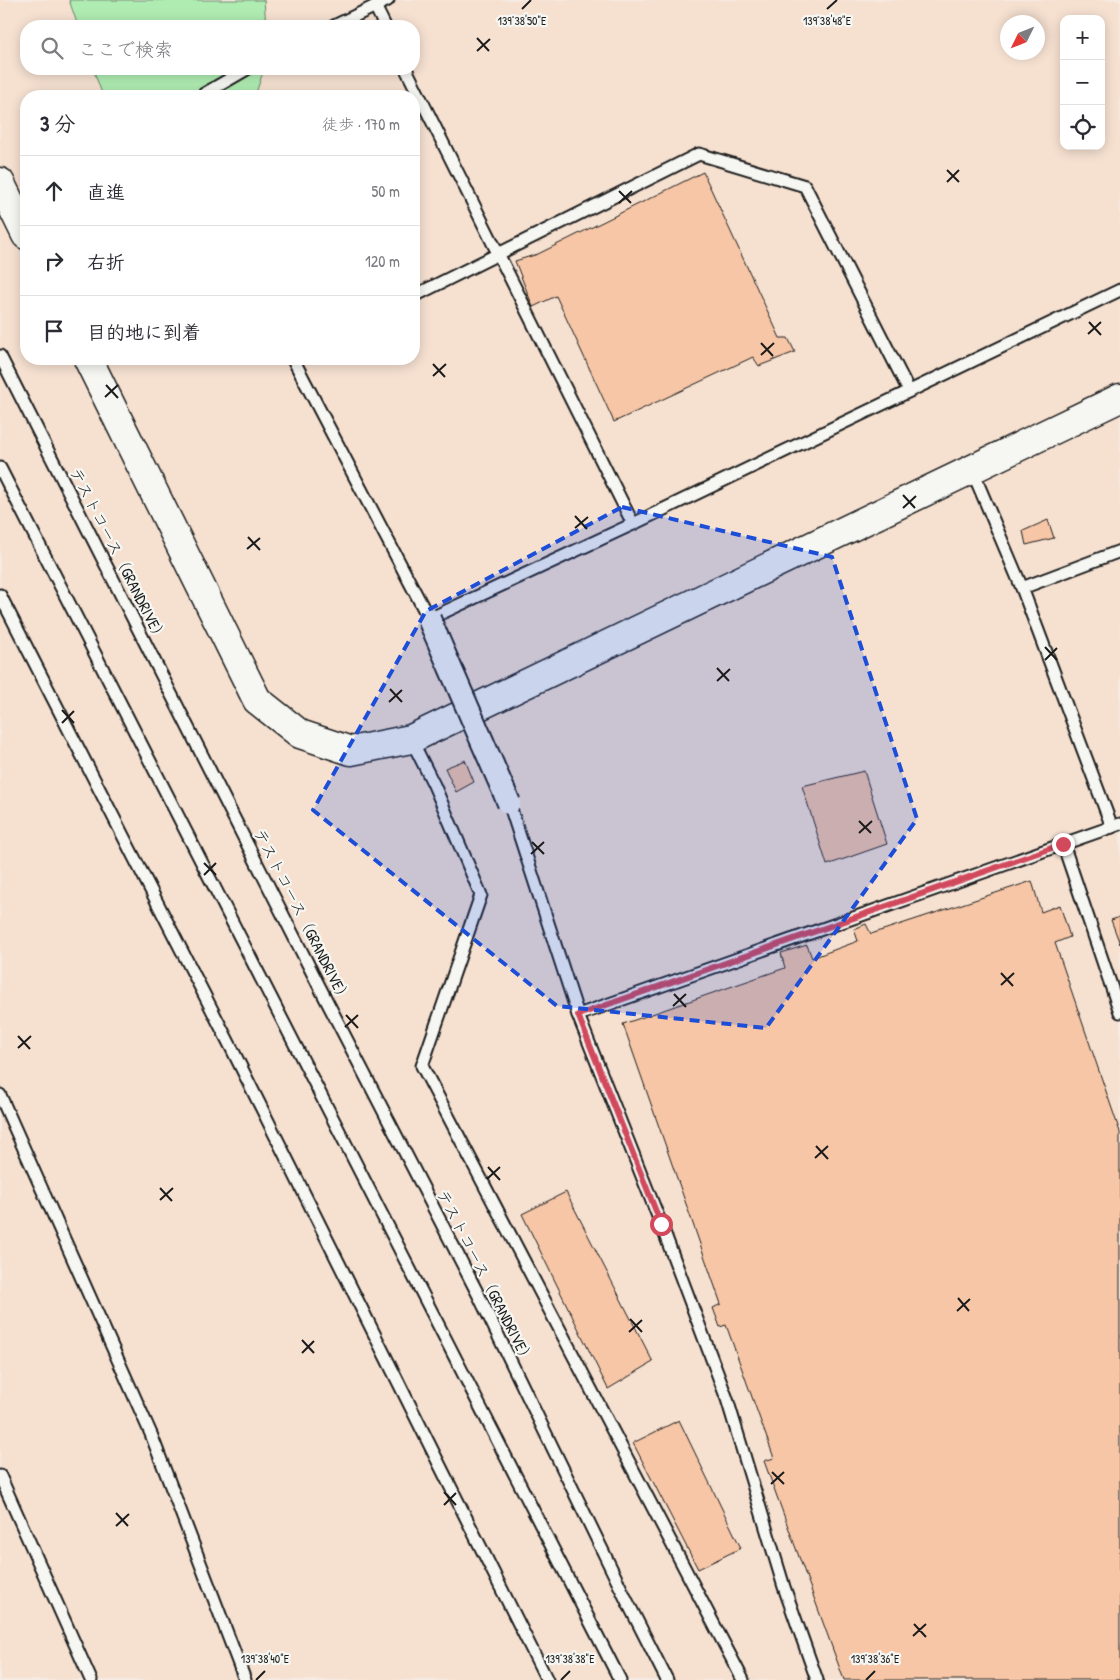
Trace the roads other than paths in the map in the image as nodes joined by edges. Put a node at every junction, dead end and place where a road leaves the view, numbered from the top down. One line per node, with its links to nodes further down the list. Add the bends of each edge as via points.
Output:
1 (388, 0): 2 (lane)
2 (375, 6): 3 (lane); 4 (lane)
3 (346, 20)
4 (382, 20)
5 (237, 75): 7 (lane)
6 (409, 75): 8 (lane)
7 (211, 90)
8 (416, 90)
9 (420, 97): 12 (lane)
10 (0, 182): 11 (street)
11 (20, 223)
12 (498, 254): 14 (lane); 18 (lane, via 699,154 806,186); 22 (lane)
13 (1120, 290): 18 (lane)
14 (420, 293)
15 (0, 356): 39 (lane, テストコース（GRANDRIVE）, via 479,1296)
16 (91, 365): 27 (street, via 257,700 300,734 350,751)
17 (296, 365): 26 (lane)
18 (909, 392): 22 (lane)
19 (1120, 398): 21 (street)
20 (0, 468): 38 (lane)
21 (972, 470): 24 (lane); 27 (street)
22 (632, 524): 26 (lane)
23 (1120, 551): 24 (lane)
24 (1022, 588): 29 (lane)
25 (0, 595): 37 (lane, via 236,1056)
26 (429, 619): 28 (street, bridge)
27 (411, 739): 40 (lane, via 434,784 481,895 422,1066)
28 (509, 803): 32 (lane)
29 (1116, 826): 30 (lane)
30 (1063, 844): 31 (lane); 32 (lane)
31 (1120, 1012)
32 (578, 1015): 41 (lane, via 727,1399 784,1587)
33 (0, 1095): 36 (lane, via 151,1434)
34 (0, 1476): 35 (lane)
35 (91, 1680)
36 (245, 1680)
37 (547, 1680)
38 (620, 1680)
39 (667, 1680)
40 (743, 1680)
41 (817, 1680)

